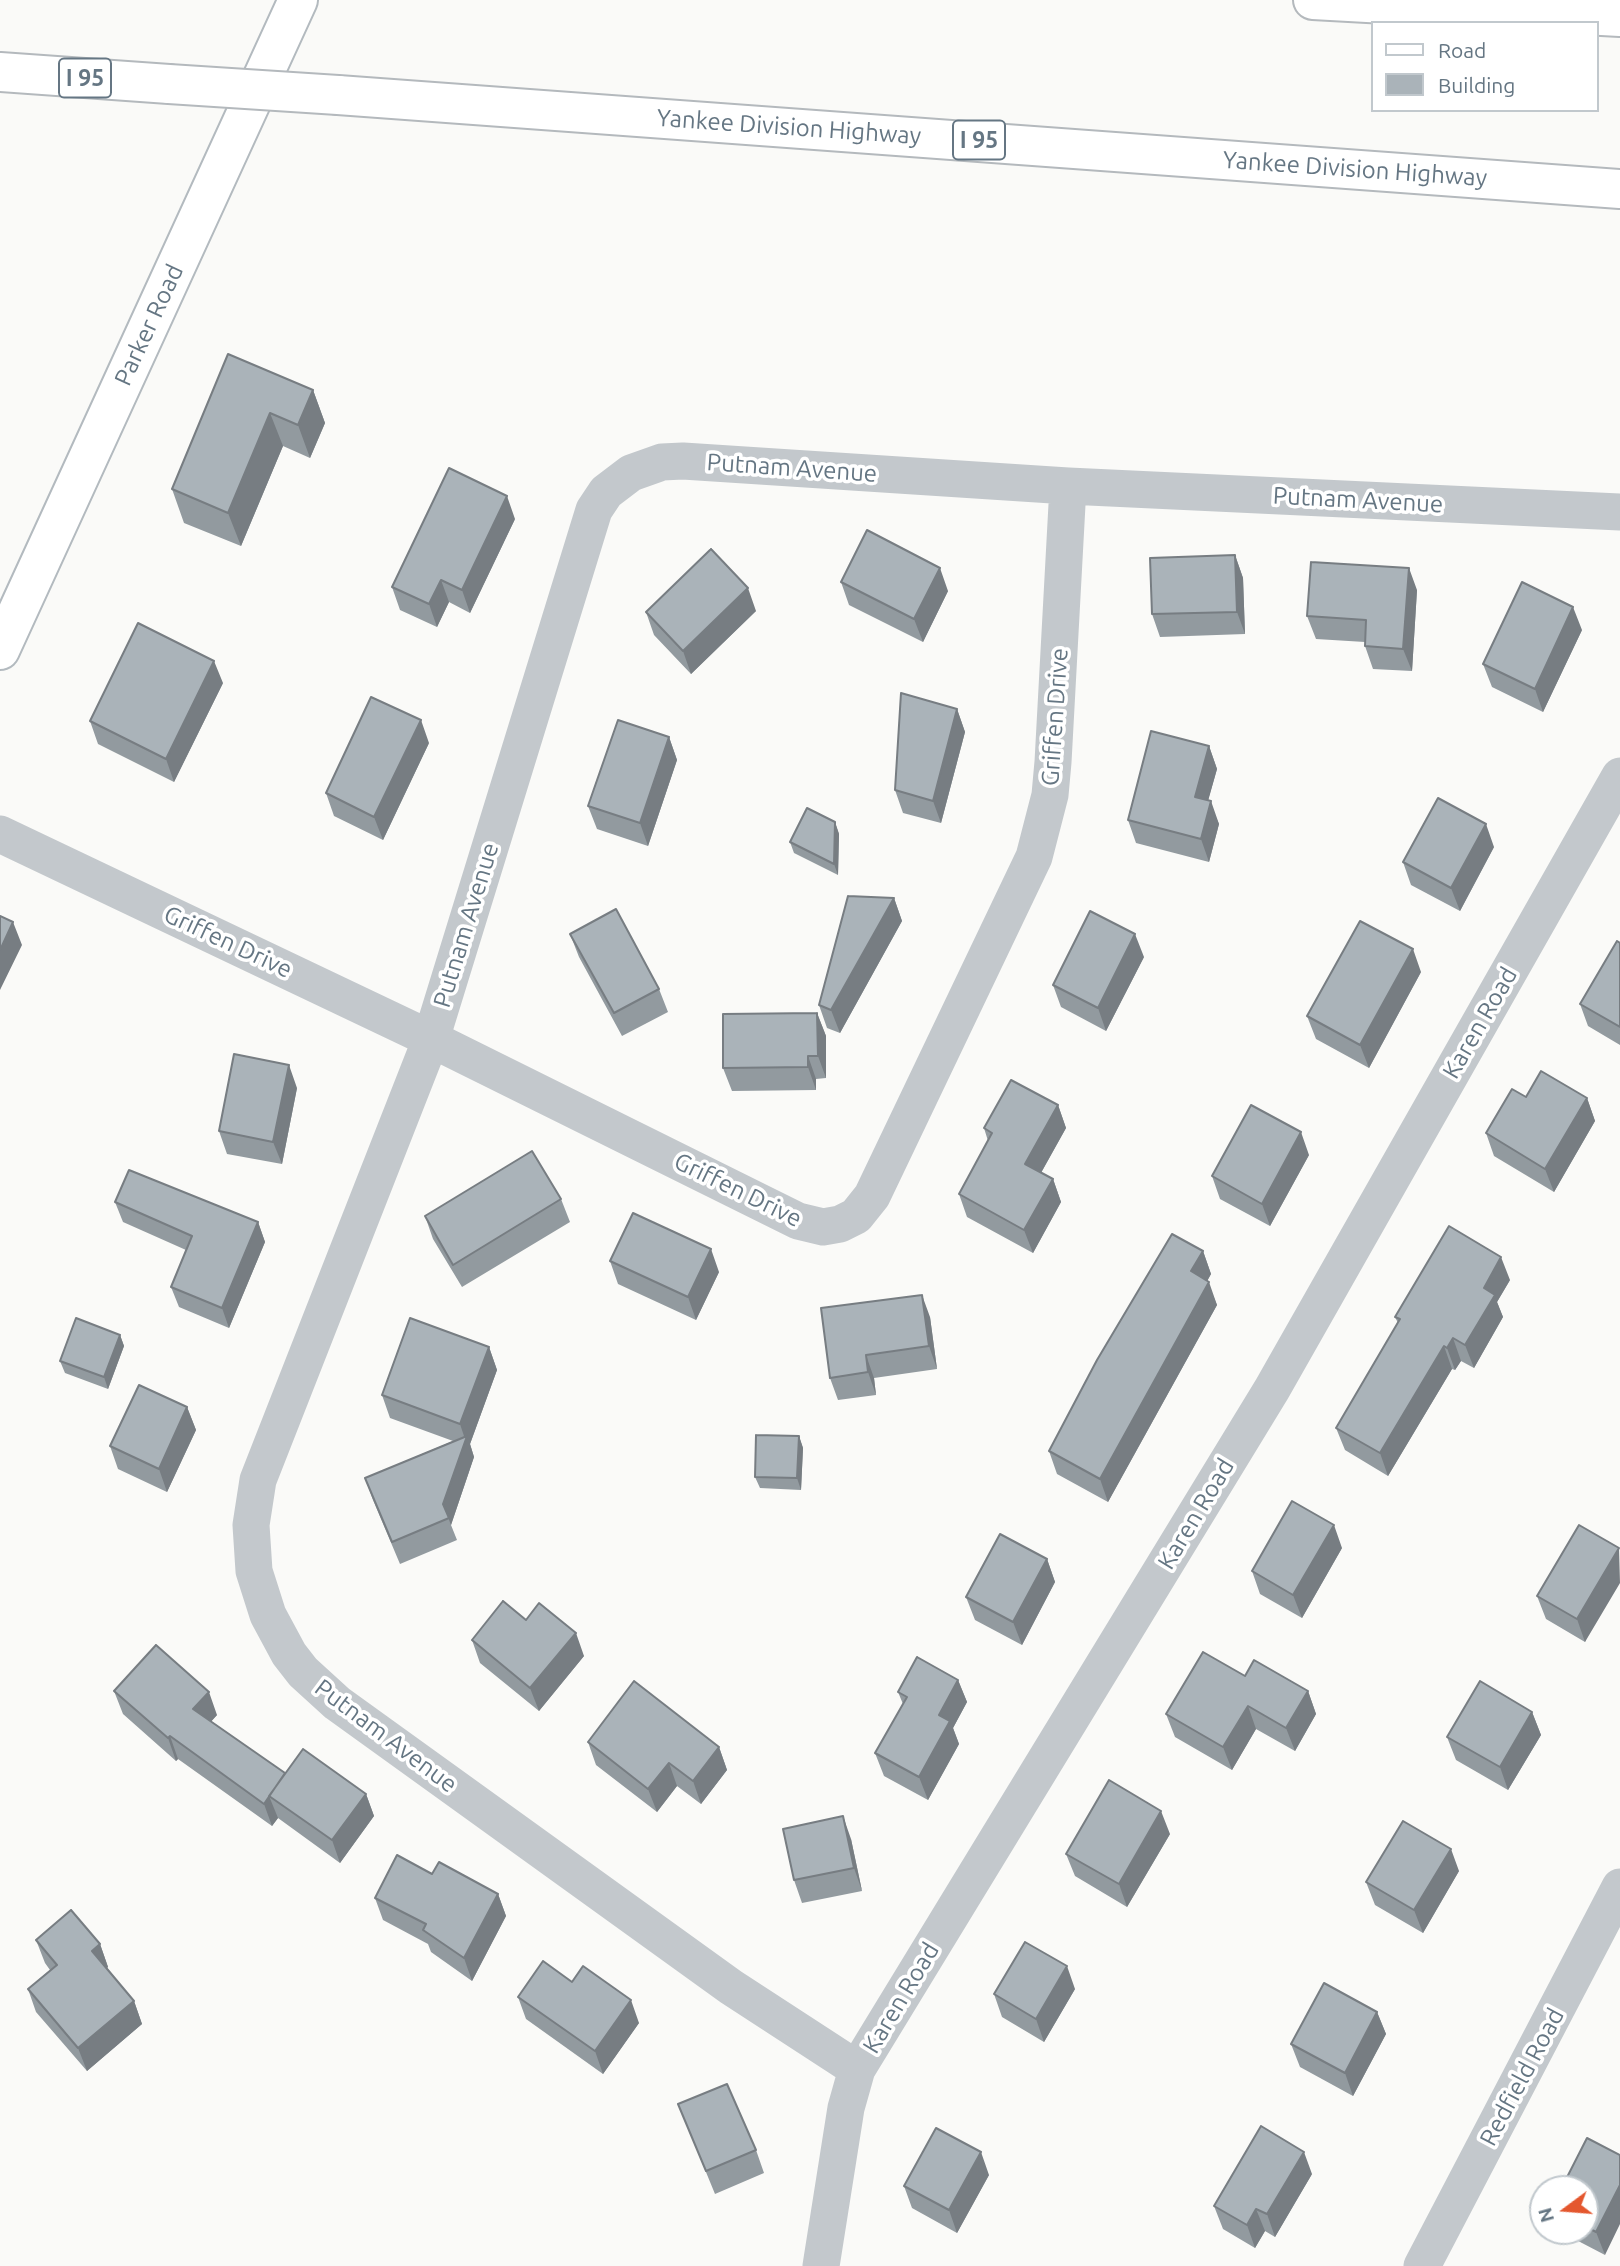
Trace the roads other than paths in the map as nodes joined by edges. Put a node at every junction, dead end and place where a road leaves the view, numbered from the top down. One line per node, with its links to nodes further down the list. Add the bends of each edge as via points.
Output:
1 (298, 0): 8 (main road, Parker Road)
2 (1312, 0): 3 (main road)
3 (1620, 17)
4 (0, 72): 5 (main road, Yankee Division Highway / I 95, bridge)
5 (1620, 189)
6 (1068, 486): 7 (street, Putnam Avenue); 11 (street, Putnam Avenue, via 683,461 651,464 614,485 586,529); 11 (street, Griffen Drive, via 1053,762 1043,827 1021,888 872,1196 856,1216 823,1227 798,1221)
7 (1620, 512)
8 (0, 650)
9 (1620, 776): 13 (street, Karen Road, via 1272,1389)
10 (0, 834): 11 (street, Griffen Drive)
11 (431, 1039): 13 (street, Putnam Avenue, via 258,1480 252,1548 268,1615 303,1672 337,1703 731,1987)
12 (1620, 1887): 15 (street, Redfield Road)
13 (857, 2069): 14 (street, Karen Road, via 846,2108)
14 (821, 2266)
15 (1422, 2266)

